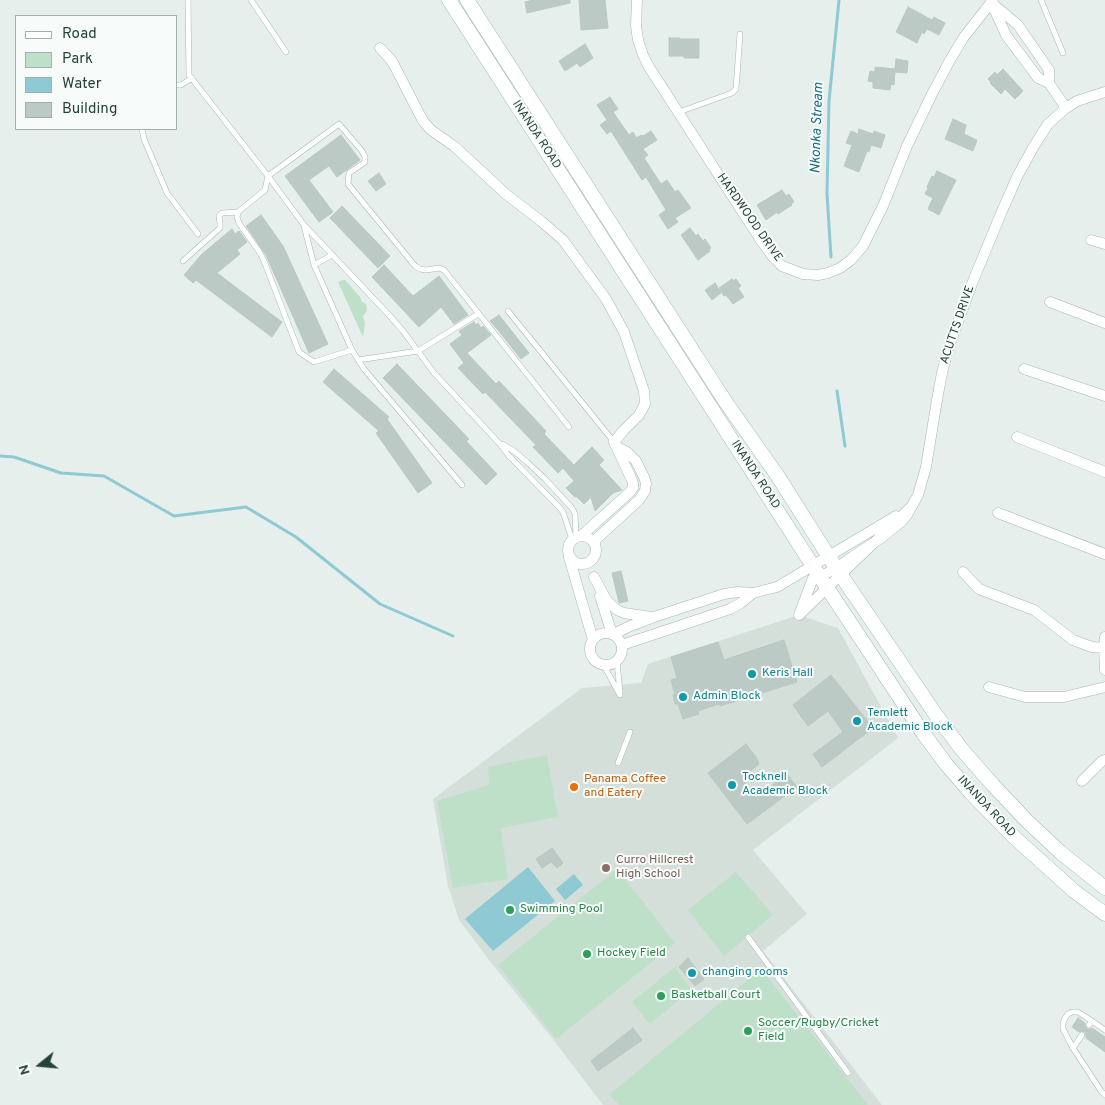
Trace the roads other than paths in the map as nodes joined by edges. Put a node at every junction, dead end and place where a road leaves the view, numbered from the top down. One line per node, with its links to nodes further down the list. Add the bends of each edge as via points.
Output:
1 (188, 0): 12 (lane, via 189,75)
2 (251, 0): 10 (lane)
3 (450, 0): 55 (main road, INANDA ROAD)
4 (467, 0): 52 (main road, INANDA ROAD)
5 (637, 0): 17 (street, HARDWOOD DRIVE, via 636,26 642,55)
6 (1041, 0): 11 (lane)
7 (992, 1): 13 (street, via 1006,36 1038,78); 13 (street, via 1018,25 1049,70); 17 (street, HARDWOOD DRIVE, via 950,60 932,94 863,246 851,260 828,273 803,274 782,266 773,257)
8 (740, 34): 17 (lane, via 736,89)
9 (380, 48): 40 (street, via 392,61 419,114 431,130 563,240 606,299 624,332 645,398 639,414)
10 (286, 52)
11 (1063, 53)
12 (192, 78): 14 (lane); 19 (lane)
13 (1049, 83): 16 (street)
14 (178, 85)
15 (1105, 92): 16 (street, ACUTTS DRIVE)
16 (1066, 108): 44 (street, ACUTTS DRIVE, via 1048,124 1018,175 968,294 942,373 926,468)
17 (678, 112)
18 (142, 130): 22 (lane, via 167,193)
19 (268, 176): 20 (lane, via 265,190); 21 (lane); 30 (lane, via 339,124 365,157 365,162 349,173 348,184 416,266 426,270 444,270)
20 (238, 212): 26 (lane, via 222,213 219,216 220,228); 32 (lane, via 239,223 268,270 300,352 314,362)
21 (304, 225): 25 (lane); 27 (lane)
22 (198, 234)
23 (1091, 240): 24 (street)
24 (1105, 244)
25 (332, 254): 27 (lane); 33 (lane)
26 (183, 261)
27 (314, 265): 32 (lane)
28 (1050, 302): 31 (street)
29 (508, 311): 40 (lane)
30 (478, 314): 33 (lane); 37 (lane)
31 (1105, 323)
32 (352, 350): 34 (lane)
33 (418, 351): 34 (lane); 39 (lane, via 434,373)
34 (358, 360): 42 (lane)
35 (1024, 368): 36 (street)
36 (1105, 396)
37 (569, 427)
38 (1017, 438): 41 (street)
39 (499, 443): 43 (lane, via 527,462); 45 (lane)
40 (615, 445): 47 (street, via 633,488); 48 (street, via 636,461 646,483 645,491)
41 (1105, 472)
42 (462, 485)
43 (568, 503): 45 (lane); 47 (lane, via 574,514)
44 (912, 506): 52 (street, ACUTTS DRIVE, via 891,531); 55 (street, via 799,615 813,578); 56 (street, via 777,587)
45 (560, 508): 47 (lane)
46 (998, 513): 49 (street)
47 (576, 537): 48 (street, via 590,538); 50 (street, via 567,548)
48 (593, 542): 51 (street, via 595,555)
49 (1105, 554)
50 (569, 557): 51 (street, via 578,564); 59 (street)
51 (588, 562): 54 (street)
52 (836, 568): 55 (street, ACUTTS DRIVE); 71 (main road, INANDA ROAD, via 963,751 1032,826)
53 (963, 572): 61 (street, via 979,589 1034,610 1076,641 1092,647)
54 (594, 577): 57 (street, via 607,601 617,610); 58 (street)
55 (820, 577): 72 (main road, INANDA ROAD, via 946,764 1015,838)
56 (753, 593): 57 (street, via 724,594); 60 (street, via 730,609)
57 (654, 617): 58 (street)
58 (613, 634): 59 (street, via 605,632); 60 (street)
59 (593, 640): 63 (street, via 592,655)
60 (622, 645): 62 (street, via 622,654)
61 (1105, 645): 64 (street)
62 (617, 661): 63 (street); 63 (lane, via 620,695)
63 (603, 664)
64 (1105, 670)
65 (989, 687): 66 (street, via 1025,697 1064,697)
66 (1105, 687)
67 (630, 732): 69 (lane)
68 (1105, 760): 70 (street)
69 (618, 763)
70 (1082, 781)
71 (1105, 888)
72 (1105, 914)
73 (748, 937): 77 (lane)
74 (1105, 1030): 76 (lane, via 1078,1012 1068,1014 1063,1029)
75 (1082, 1035): 76 (lane)
76 (1073, 1048): 79 (lane)
77 (848, 1073)
78 (1105, 1086): 79 (lane)
79 (1103, 1093)

